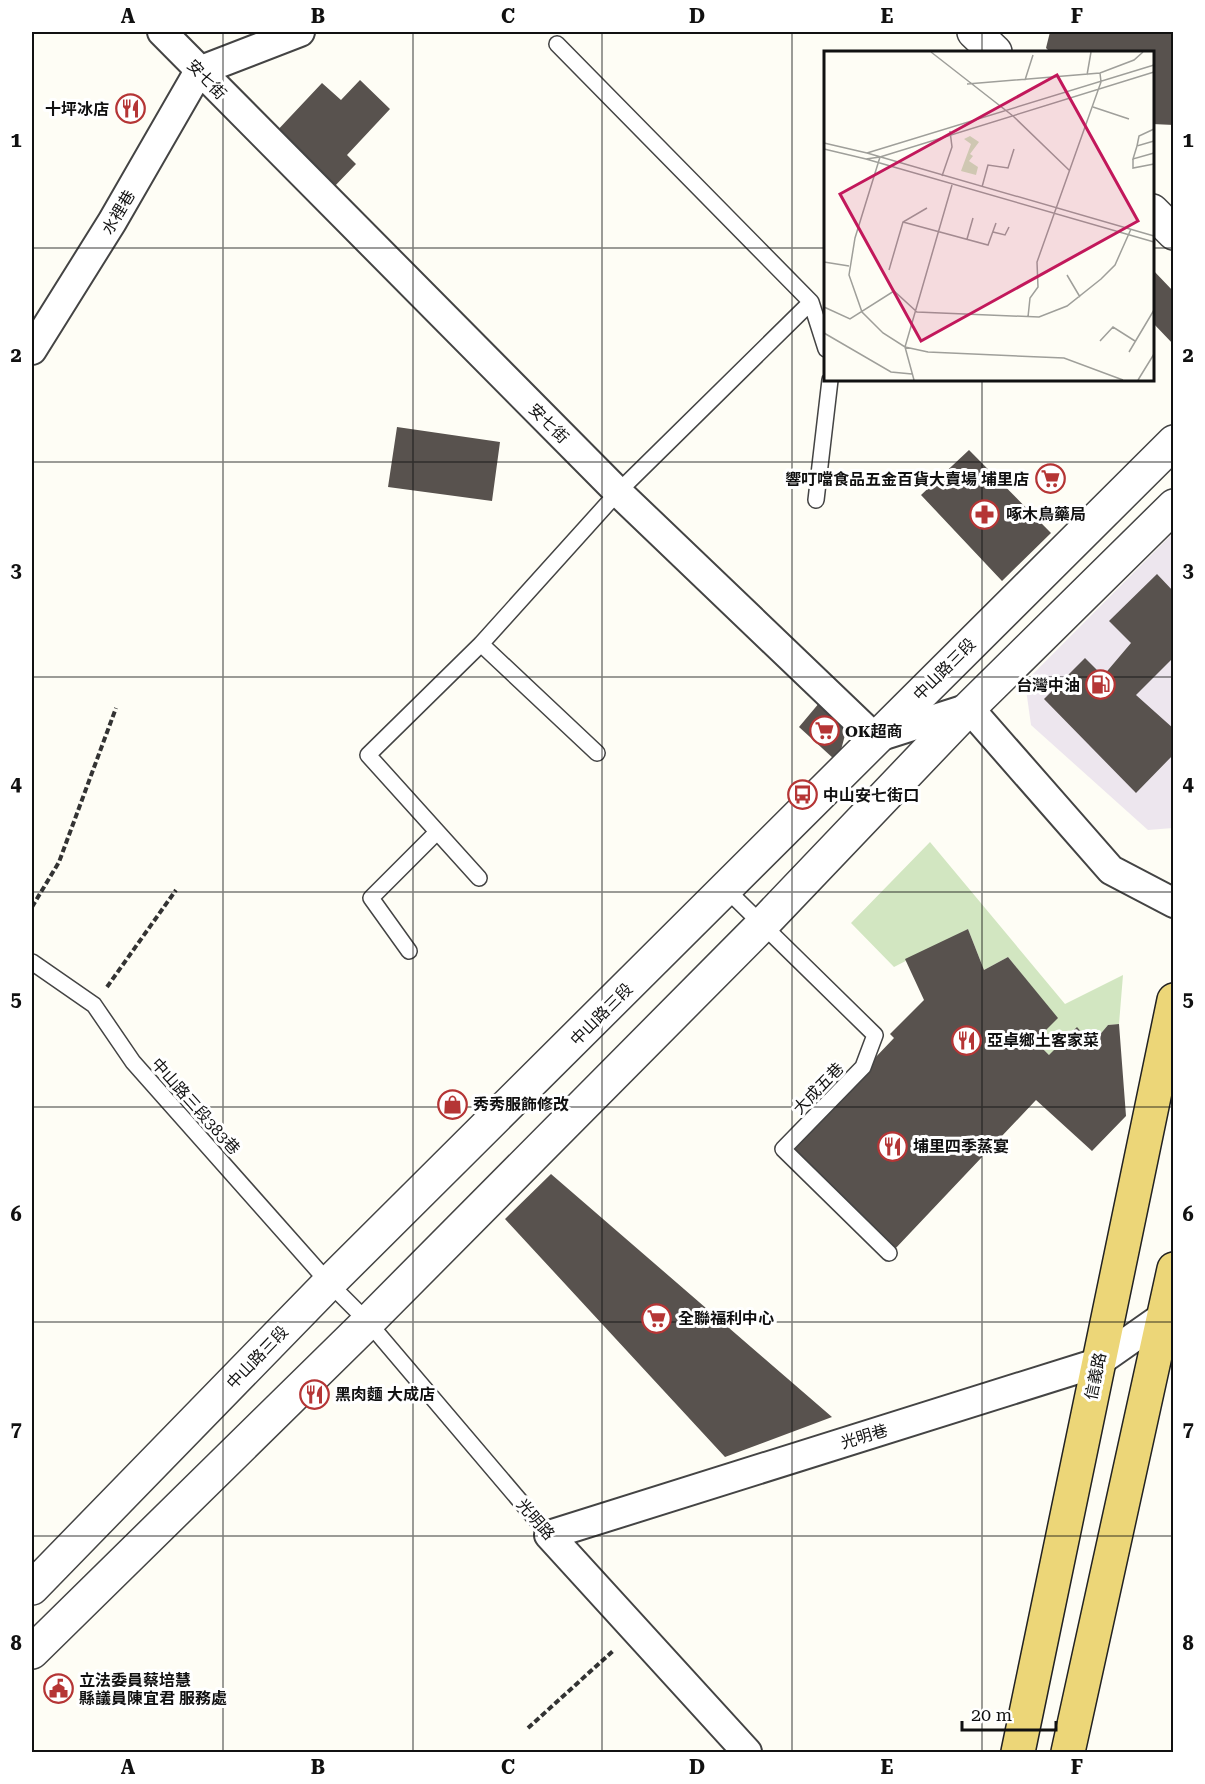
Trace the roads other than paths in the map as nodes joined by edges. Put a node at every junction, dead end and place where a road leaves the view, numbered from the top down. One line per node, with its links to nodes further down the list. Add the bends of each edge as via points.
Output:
1 (162, 32): 6 (street, 安七街)
2 (300, 32): 6 (street)
3 (974, 32): 5 (street)
4 (556, 44): 9 (lane)
5 (994, 51)
6 (199, 71): 11 (street, 水裡巷); 14 (street, 安七街)
7 (1154, 214): 8 (street)
8 (1173, 233)
9 (811, 302): 10 (lane); 14 (lane)
10 (824, 346)
11 (32, 350)
12 (830, 381): 15 (lane)
13 (1173, 442): 19 (street, 中山路三段)
14 (618, 492): 17 (lane); 19 (street, 安七街)
15 (816, 500)
16 (1173, 506): 18 (street)
17 (481, 644): 20 (lane); 21 (lane, via 368,755)
18 (969, 708): 19 (street); 24 (street, via 1111,870); 25 (street)
19 (875, 738): 23 (street, 中山路三段)
20 (597, 753)
21 (437, 832): 22 (lane); 26 (lane, via 371,898)
22 (479, 878)
23 (727, 890): 25 (lane, 大成五巷); 31 (street, 中山路三段)
24 (1173, 903)
25 (762, 925): 29 (lane, 大成五巷, via 875,1035 863,1067 783,1149); 33 (street)
26 (409, 951)
27 (32, 962): 31 (lane, 中山路三段383巷, via 94,1005 133,1062)
28 (1173, 1000): 34 (main road, 信義路)
29 (889, 1253)
30 (1173, 1269): 32 (main road)
31 (329, 1283): 33 (lane, 光明路); 36 (street, 中山路三段)
32 (1169, 1311): 34 (street, 光明巷); 40 (main road)
33 (368, 1322): 35 (lane, 光明路); 37 (street)
34 (1097, 1363): 35 (street, 光明巷); 39 (main road, 信義路)
35 (549, 1535): 38 (street, 光明路)
36 (32, 1588)
37 (32, 1652)
38 (747, 1752)
39 (1018, 1752)
40 (1068, 1752)

